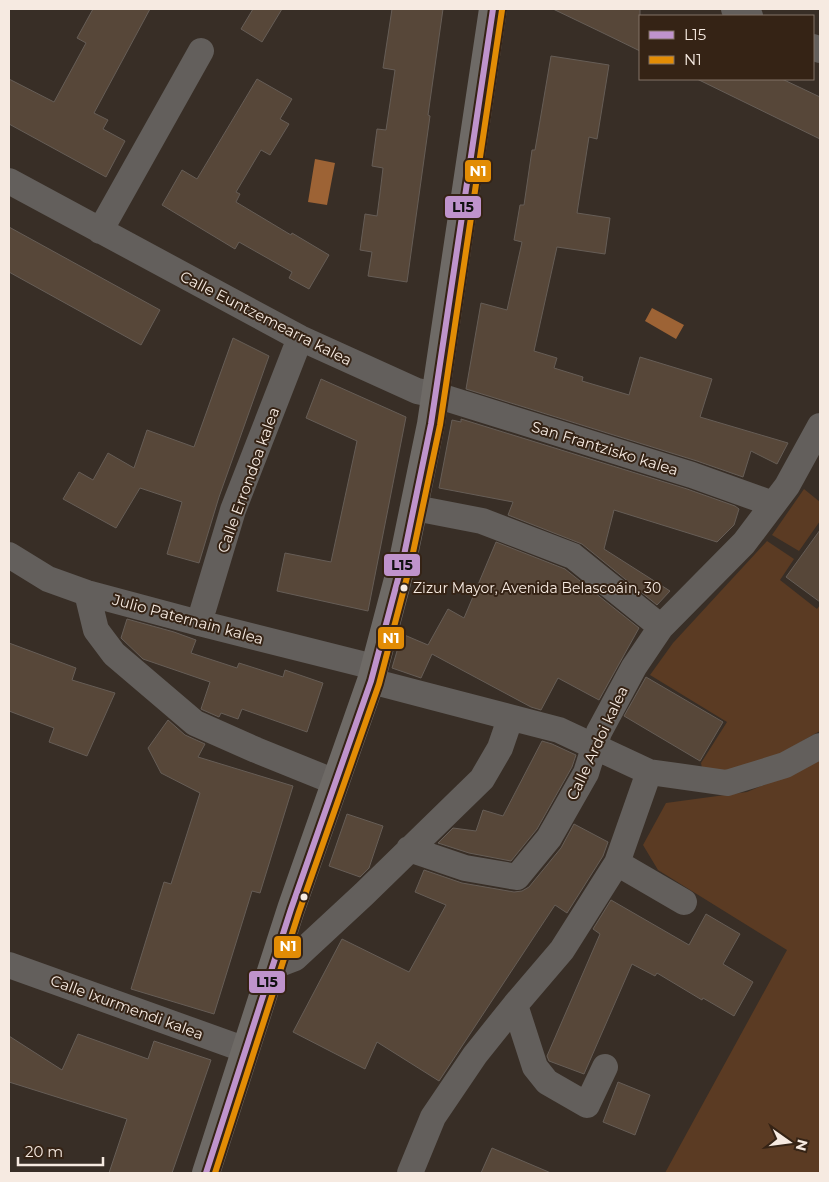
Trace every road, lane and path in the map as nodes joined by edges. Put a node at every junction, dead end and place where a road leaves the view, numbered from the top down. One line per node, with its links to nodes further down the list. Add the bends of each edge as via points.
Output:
1 (493, 9): 8 (street)
2 (734, 9): 3 (street)
3 (748, 15)
4 (201, 51): 6 (street)
5 (9, 181): 6 (street, Calle Euntzemearra kalea)
6 (100, 231): 7 (street, Calle Euntzemearra kalea)
7 (300, 338): 8 (street, Calle Euntzemearra kalea, via 417,391); 14 (street, Calle Errondoa kalea, via 234,510)
8 (436, 395): 10 (street, San Frantzisko kalea, via 692,475); 11 (street)
9 (820, 428): 10 (street, Calle Ardoi kalea)
10 (773, 504): 15 (street, Calle Ardoi kalea, via 744,543)
11 (415, 508): 15 (street, via 482,521 573,556); 16 (street)
12 (9, 555): 13 (street, Julio Paternain kalea, via 48,579)
13 (87, 593): 14 (street, Julio Paternain kalea); 21 (street, via 96,630 114,654 195,722)
14 (199, 623): 16 (street, Julio Paternain kalea)
15 (661, 627): 19 (street, Calle Ardoi kalea, via 634,667)
16 (373, 674): 17 (street, Julio Paternain kalea); 21 (street)
17 (510, 719): 19 (street, Julio Paternain kalea, via 559,730); 22 (street, via 500,748 482,779)
18 (820, 746): 20 (street, Julio Paternain kalea, via 786,765 727,784)
19 (593, 747): 20 (street, Julio Paternain kalea); 22 (street, Calle Ardoi kalea, via 586,773 549,838 517,877 465,868)
20 (649, 772): 23 (street)
21 (335, 782): 26 (street)
22 (409, 849): 26 (street, via 295,958)
23 (617, 863): 24 (street); 27 (street, via 562,950)
24 (684, 902)
25 (9, 965): 28 (street, Calle Ixurmendi kalea)
26 (274, 966): 28 (street)
27 (515, 1005): 29 (street, via 535,1067 547,1082 587,1105); 31 (street, via 475,1055 434,1117)
28 (246, 1050): 30 (street)
29 (605, 1067)
30 (206, 1173)
31 (410, 1173)

